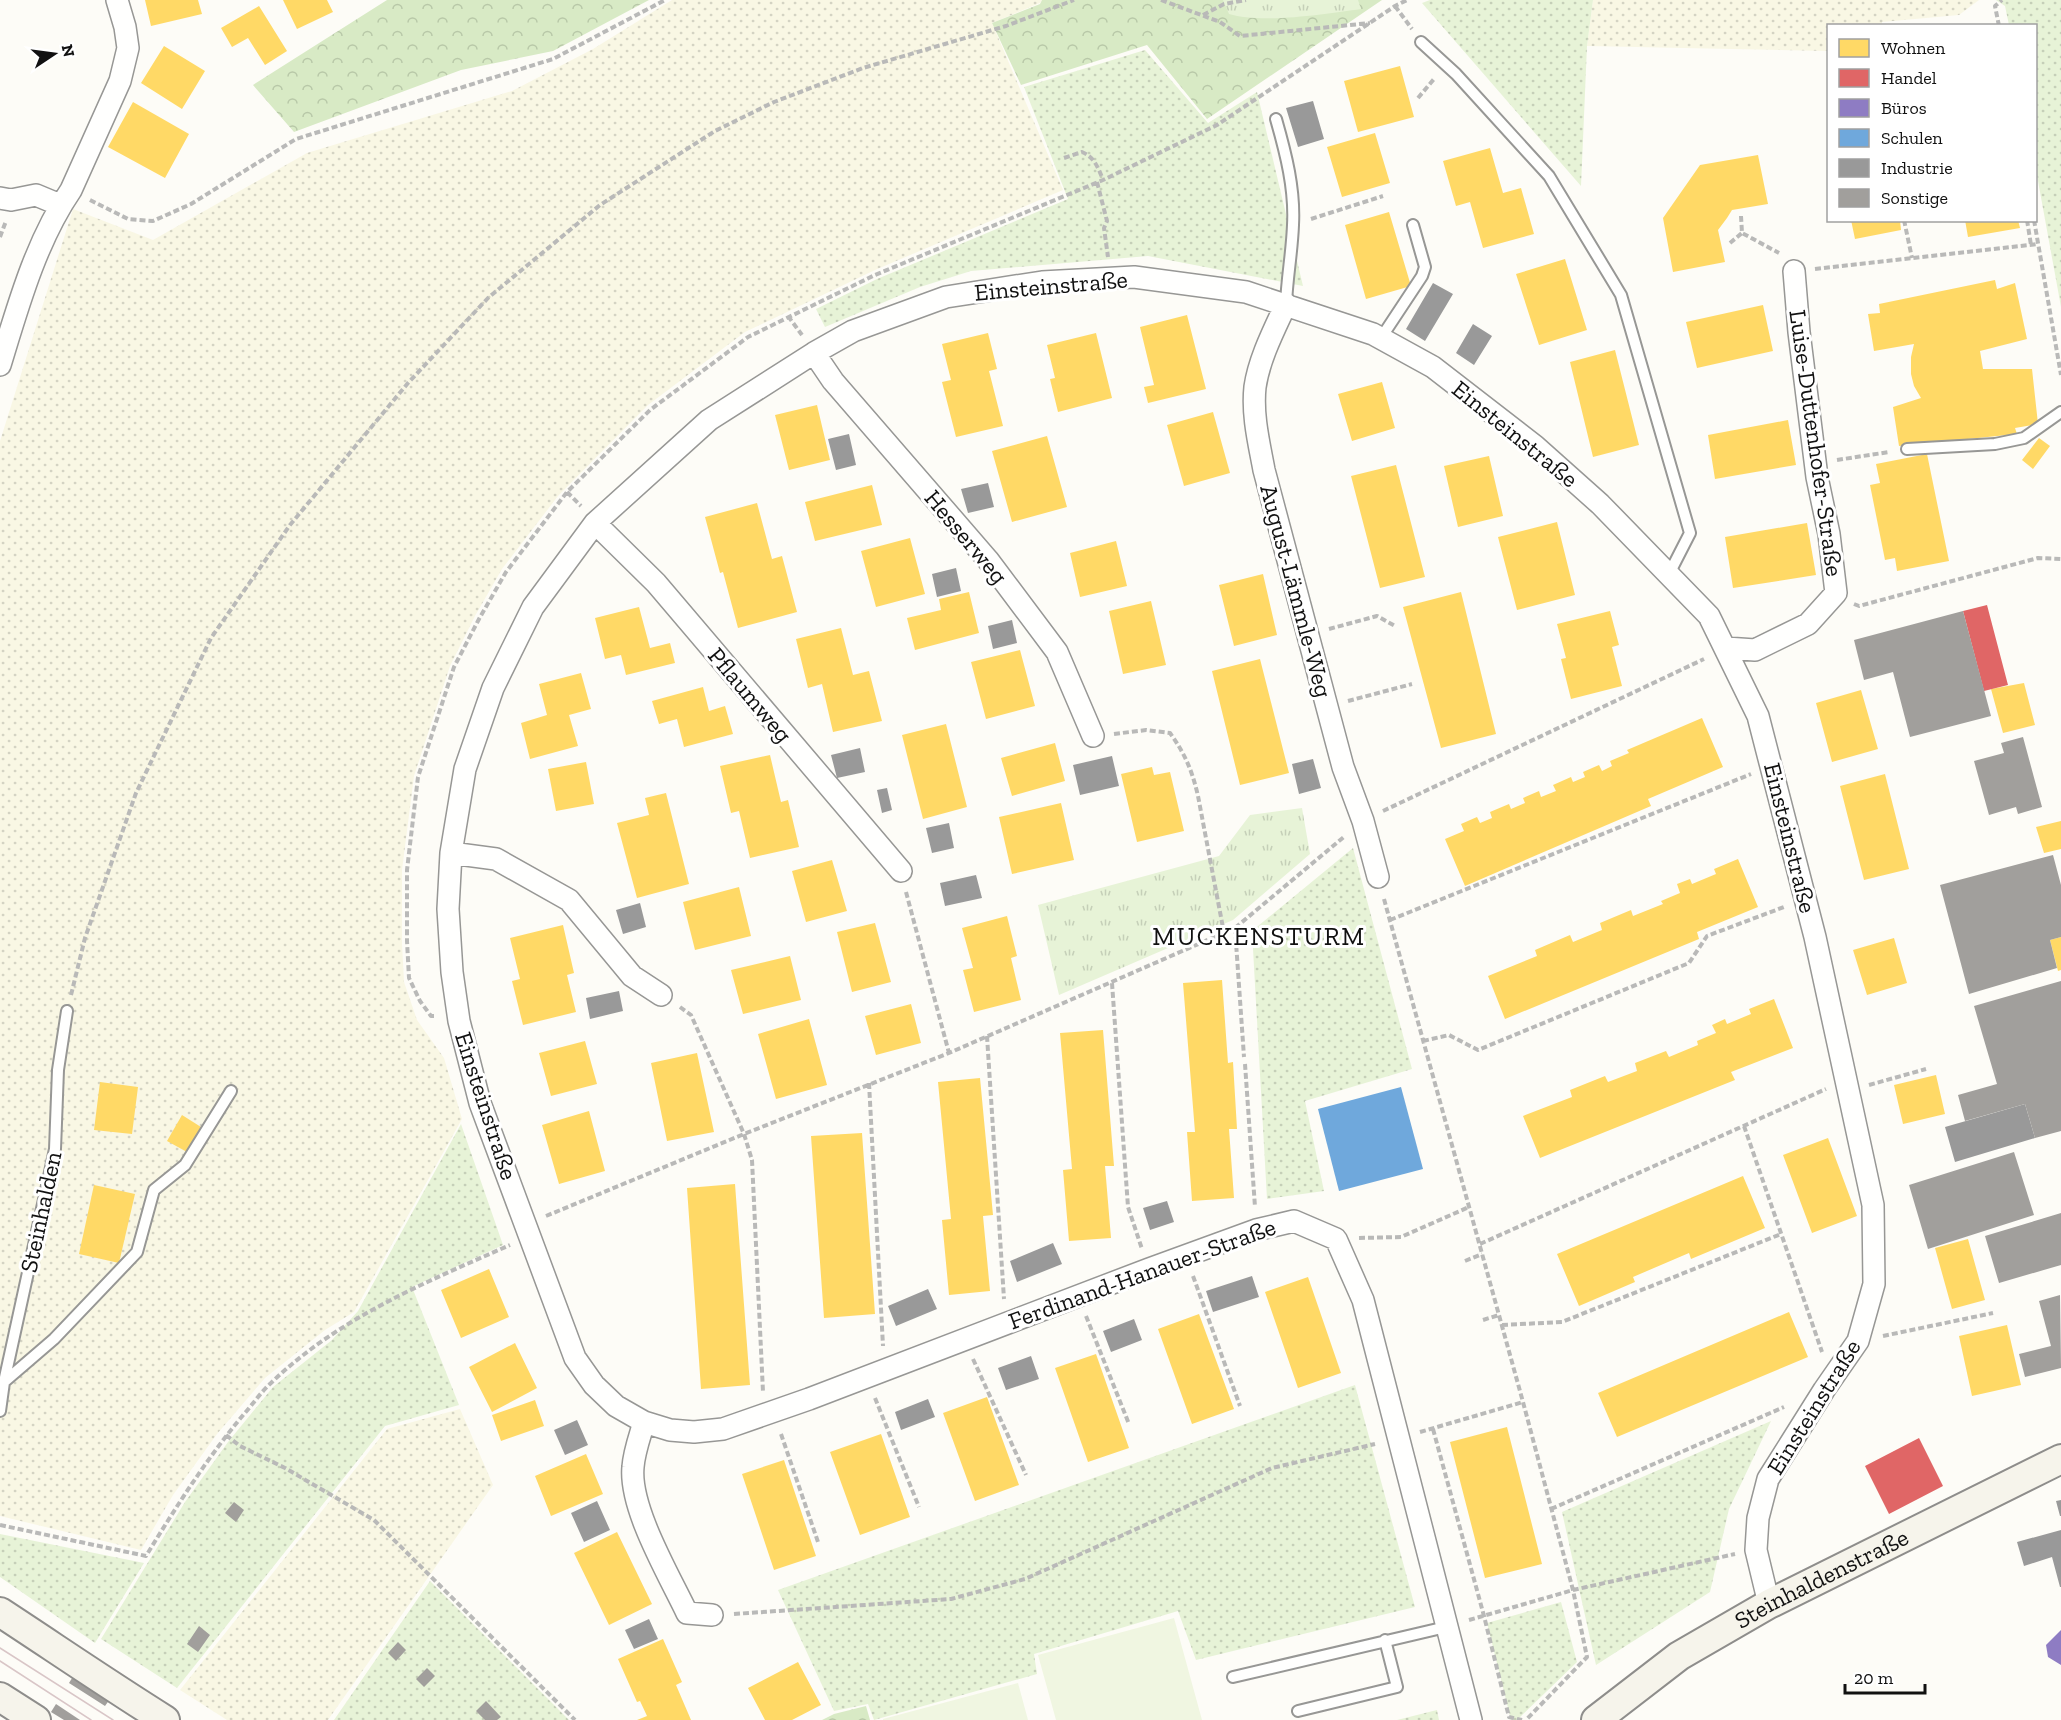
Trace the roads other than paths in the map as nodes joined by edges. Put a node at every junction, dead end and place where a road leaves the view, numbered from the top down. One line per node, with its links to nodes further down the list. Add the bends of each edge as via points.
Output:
1 (117, 0): 5 (street, via 128,48 120,81)
2 (1421, 42): 15 (lane, via 1549,176 1621,295 1690,533)
3 (1276, 119): 8 (lane, via 1288,160 1293,224)
4 (0, 198): 5 (street)
5 (65, 198): 11 (street, via 40,247)
6 (1413, 225): 9 (lane, via 1425,267)
7 (1794, 271): 16 (street, Luise-Duttenhofer-Straße, via 1816,463 1836,593 1808,624 1755,650)
8 (1286, 304): 9 (street, Einsteinstraße); 10 (street, Einsteinstraße, via 1246,292 1134,277 1042,282 946,297 854,331); 20 (street, August-Lämmle-Weg, via 1269,340 1256,387 1256,426 1264,470 1343,767)
9 (1381, 338): 15 (street, Einsteinstraße, via 1433,367 1535,446)
10 (814, 352): 14 (street, Einsteinstraße, via 709,420); 17 (street, Hesserweg, via 832,381 988,560 1057,652)
11 (0, 365)
12 (2061, 412): 13 (lane, via 2024,438 1995,444)
13 (1907, 449)
14 (595, 523): 18 (street, Einsteinstraße, via 533,607 493,688 465,769); 19 (street, Pflaumweg, via 656,583)
15 (1669, 574): 16 (street, Einsteinstraße, via 1709,616)
16 (1726, 648): 28 (street, Einsteinstraße, via 1758,716 1805,898 1873,1205 1874,1284 1858,1341 1768,1479 1758,1518 1756,1550)
17 (1093, 736)
18 (451, 853): 21 (street, via 496,859 569,900 632,976); 26 (street, Einsteinstraße, via 452,972 459,1021 480,1103 575,1358 594,1385 616,1406)
19 (901, 872)
20 (1378, 877)
21 (661, 995)
22 (67, 1011): 24 (lane, Steinhalden, via 58,1070 55,1149)
23 (231, 1091): 24 (lane, via 185,1165 154,1190 137,1252 54,1339)
24 (4, 1382): 25 (lane, Steinhalden)
25 (0, 1411)
26 (644, 1422): 30 (street, via 633,1468 644,1521 687,1613); 31 (street, Ferdinand-Hanauer-Straße, via 670,1430 723,1429 1186,1255 1294,1221 1336,1239 1363,1300)
27 (2061, 1459): 28 (street, Steinhaldenstraße)
28 (1769, 1604): 39 (street, Steinhaldenstraße, via 1678,1656)
29 (0, 1612): 37 (street)
30 (712, 1615)
31 (1446, 1627): 32 (lane); 38 (street)
32 (1385, 1640): 33 (lane); 35 (lane, via 1397,1687)
33 (1233, 1677)
34 (0, 1697): 36 (street)
35 (1298, 1711)
36 (36, 1720)
37 (165, 1720)
38 (1471, 1720)
39 (1596, 1720)

